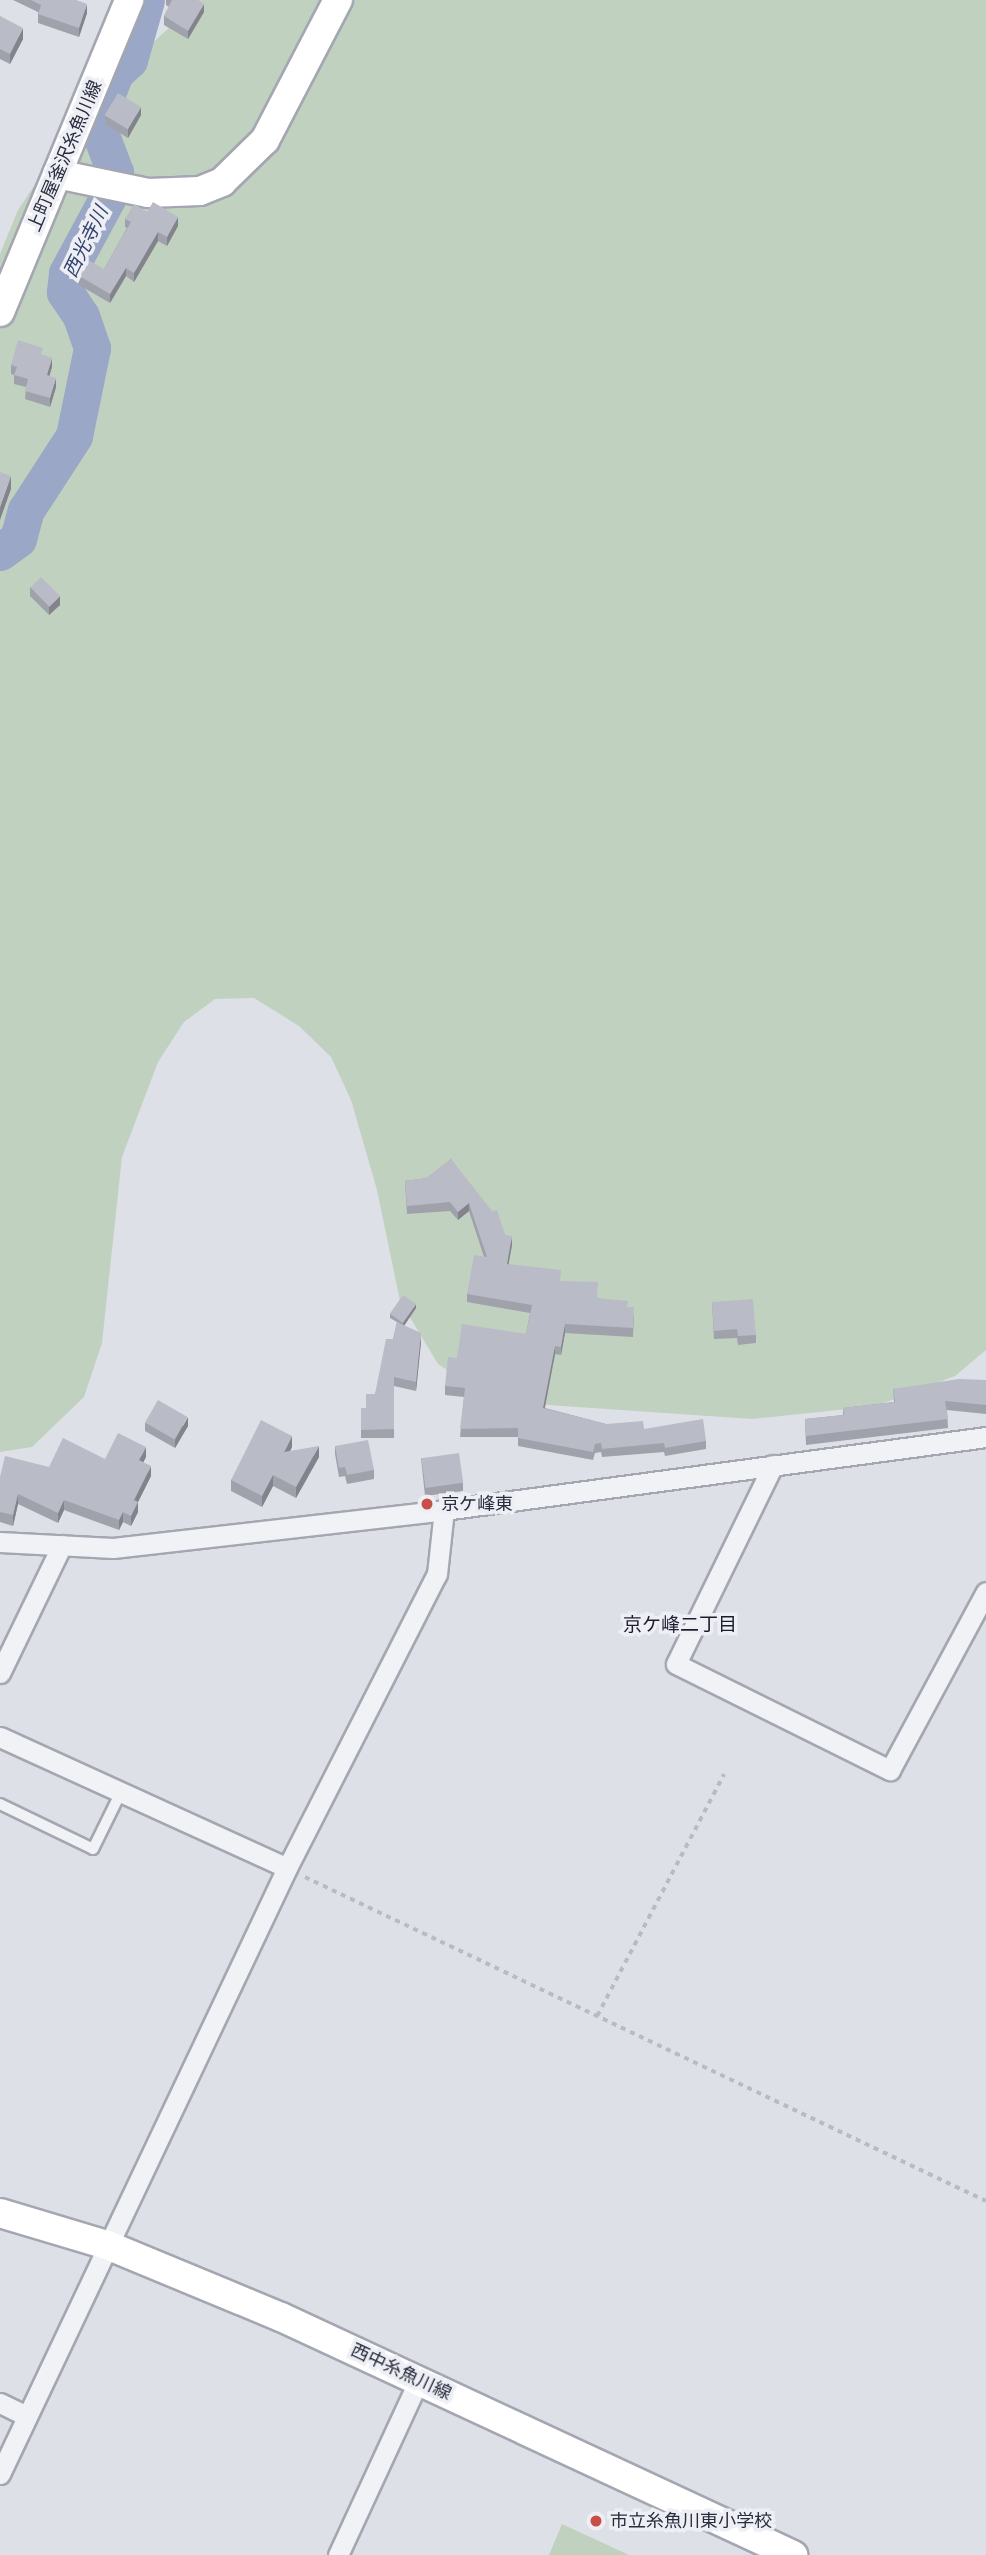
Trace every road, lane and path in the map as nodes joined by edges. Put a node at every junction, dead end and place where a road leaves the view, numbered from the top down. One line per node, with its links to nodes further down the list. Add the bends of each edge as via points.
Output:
1 (129, 0): 3 (main road, 上町屋釜沢糸魚川線)
2 (338, 0): 3 (main road, via 265,140 222,182 200,191 148,193)
3 (57, 174): 4 (main road, 上町屋釜沢糸魚川線)
4 (0, 312)
5 (986, 1437): 6 (street)
6 (773, 1465): 7 (street); 10 (street, via 676,1664 890,1770)
7 (444, 1510): 9 (street, via 113,1548); 16 (street, via 437,1574)
8 (0, 1542): 9 (street)
9 (62, 1545): 11 (street)
10 (986, 1592)
11 (0, 1673)
12 (0, 1737): 14 (street)
13 (724, 1774): 17 (path)
14 (121, 1792): 15 (lane, via 93,1849); 16 (street)
15 (0, 1804)
16 (288, 1868): 17 (path); 20 (street)
17 (597, 2016): 18 (path)
18 (986, 2201)
19 (0, 2213): 20 (main road, 西中糸魚川線)
20 (107, 2245): 21 (main road, 西中糸魚川線); 23 (street)
21 (419, 2380): 25 (street); 26 (main road, 西中糸魚川線)
22 (0, 2403): 23 (street)
23 (27, 2416): 24 (street)
24 (0, 2474)
25 (338, 2555)
26 (793, 2555)

